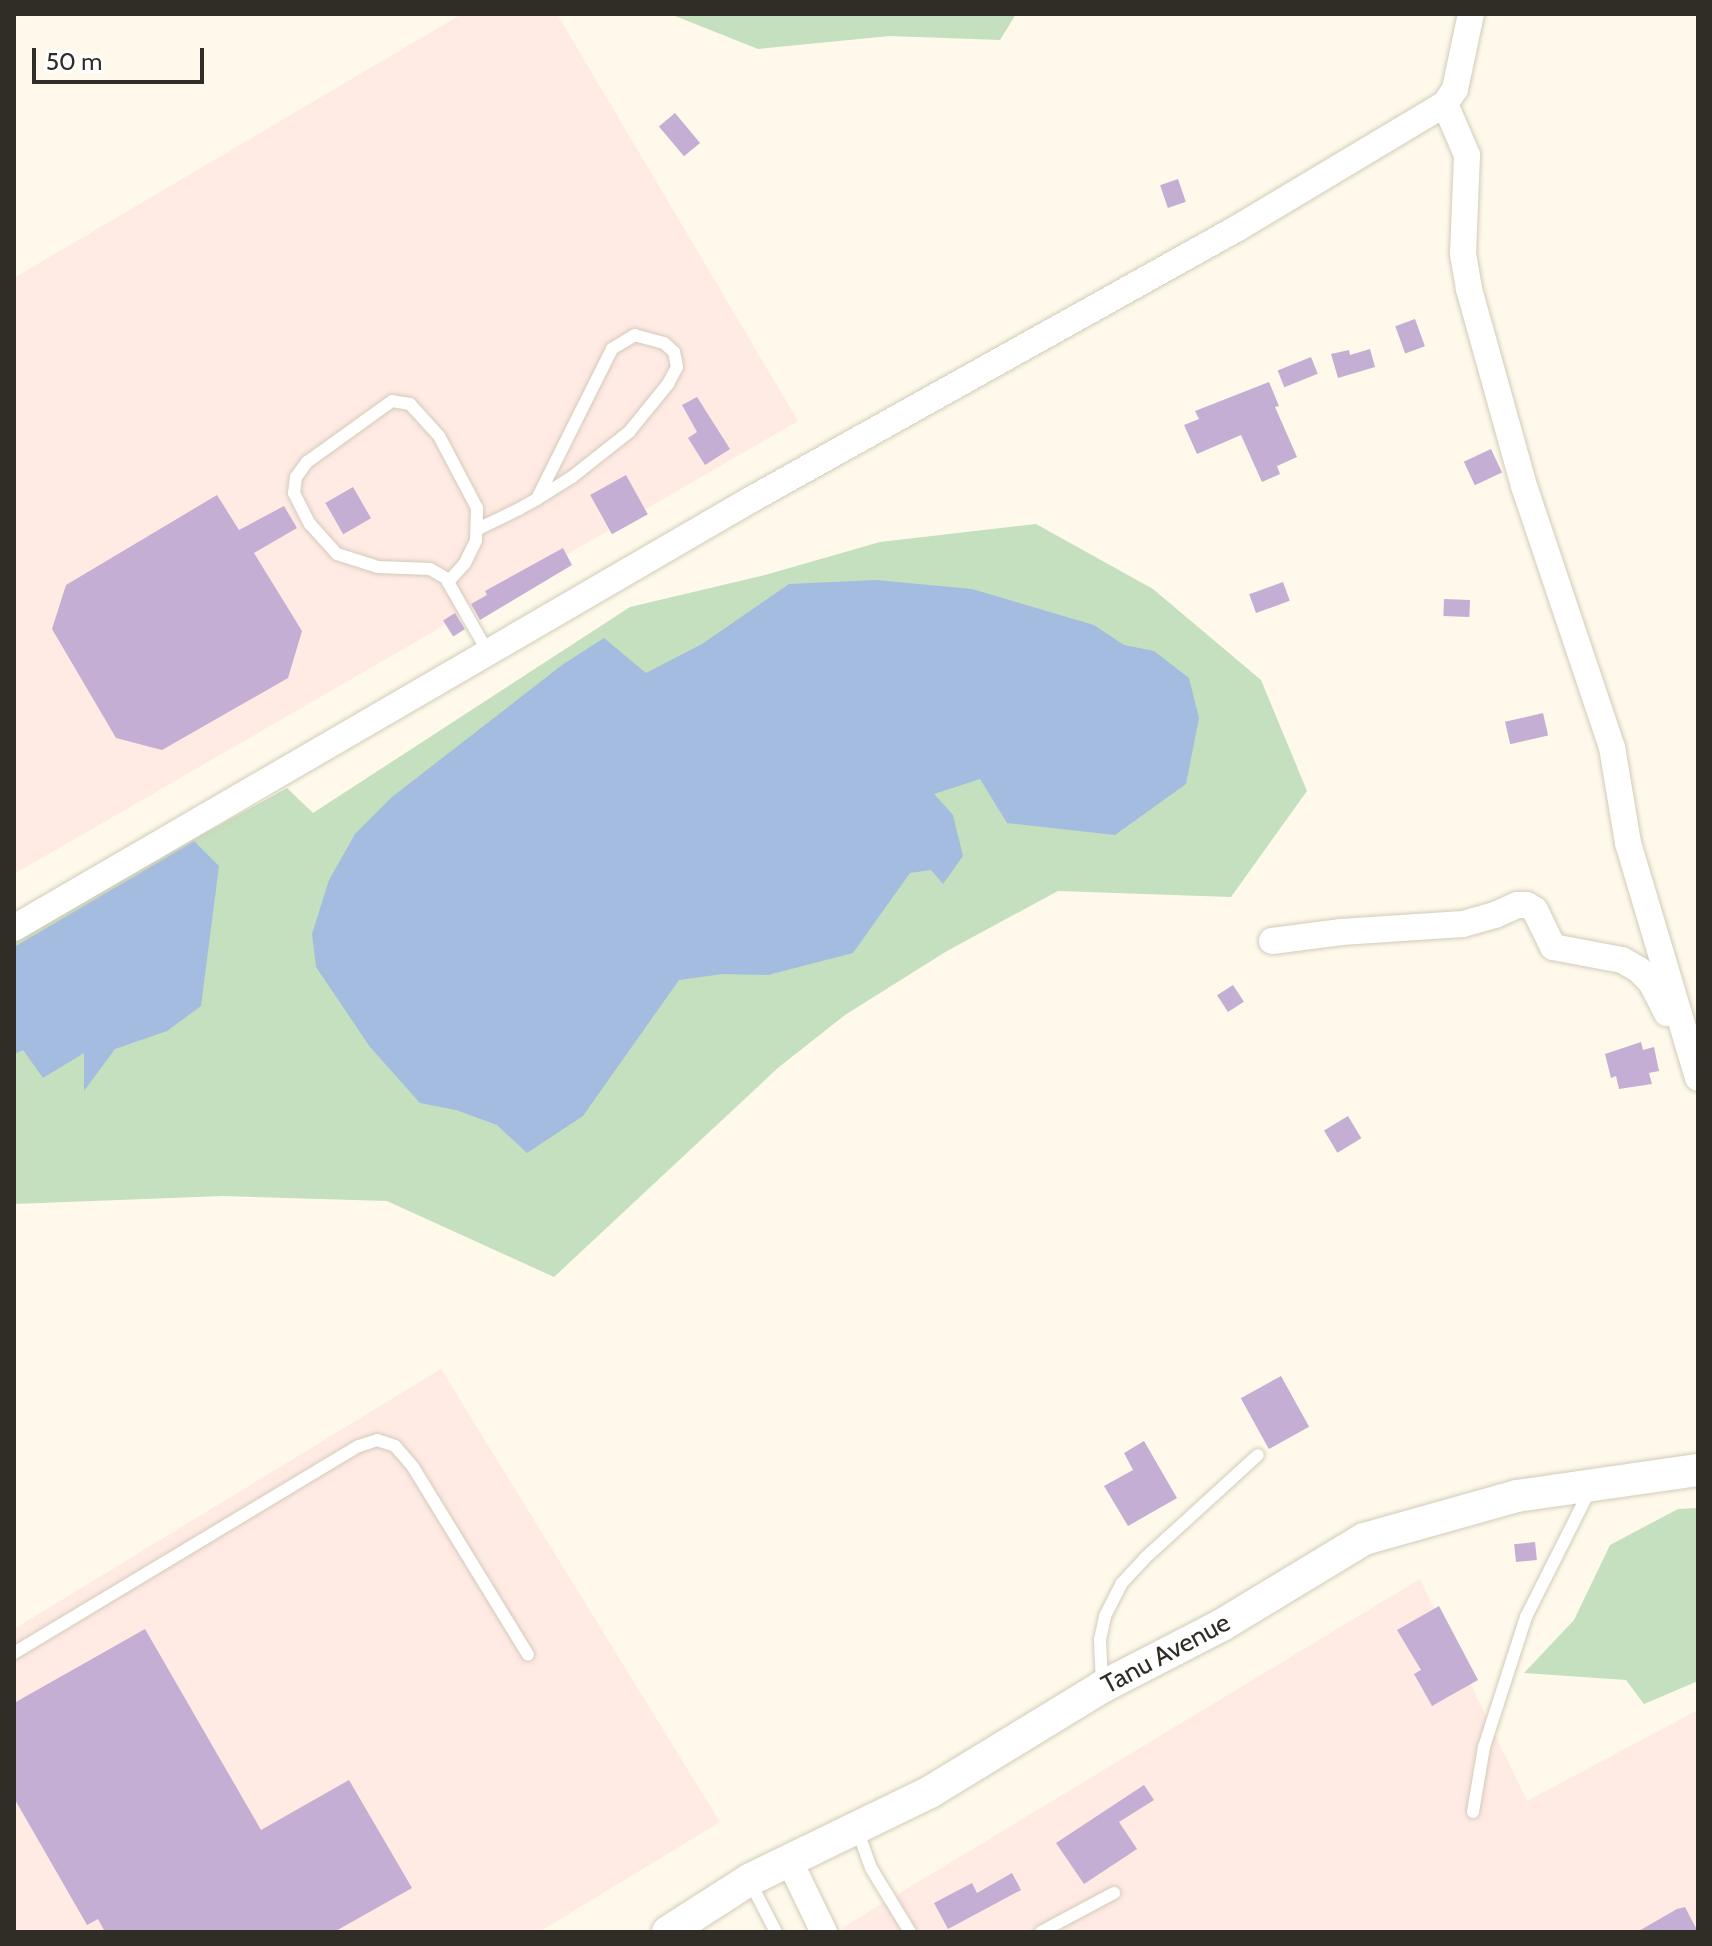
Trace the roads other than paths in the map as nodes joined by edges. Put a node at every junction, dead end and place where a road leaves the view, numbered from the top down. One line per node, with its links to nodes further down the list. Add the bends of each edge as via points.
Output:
1 (1471, 14): 2 (street, via 1455,89)
2 (1445, 104): 6 (street, via 1236,229); 9 (street, via 1467,155 1463,254 1469,289 1524,486 1612,747 1628,843)
3 (537, 499): 3 (lane, via 629,432 655,402 677,367 674,352 664,343 635,335 612,349); 4 (lane)
4 (478, 529): 5 (lane, via 471,553); 5 (lane, via 475,502 439,436 422,414 401,400 380,408 307,462 296,477 294,493 310,524 337,554 378,567 430,569)
5 (448, 582): 6 (lane)
6 (488, 652): 7 (street)
7 (14, 928)
8 (1272, 941): 9 (street, via 1463,924 1527,905 1535,910 1553,947 1622,960 1639,970)
9 (1686, 1038): 10 (street)
10 (1698, 1078)
11 (1258, 1455): 16 (lane, via 1121,1584 1100,1640)
12 (1698, 1470): 13 (street, Tanu Avenue)
13 (1593, 1486): 16 (street, Tanu Avenue, via 1517,1496 1364,1539 1222,1625); 17 (lane, via 1526,1617 1484,1747)
14 (14, 1653): 15 (lane, via 377,1440 395,1446 413,1467)
15 (528, 1655)
16 (1102, 1687): 18 (street, Tanu Avenue, via 930,1792)
17 (1473, 1812)
18 (855, 1826): 19 (street, Tanu Avenue); 25 (lane, via 877,1879)
19 (789, 1860): 20 (street, Tanu Avenue); 24 (street)
20 (749, 1880): 22 (street, Tanu Avenue); 23 (lane)
21 (1114, 1893): 26 (lane)
22 (668, 1932)
23 (776, 1932)
24 (824, 1932)
25 (910, 1932)
26 (1041, 1932)

